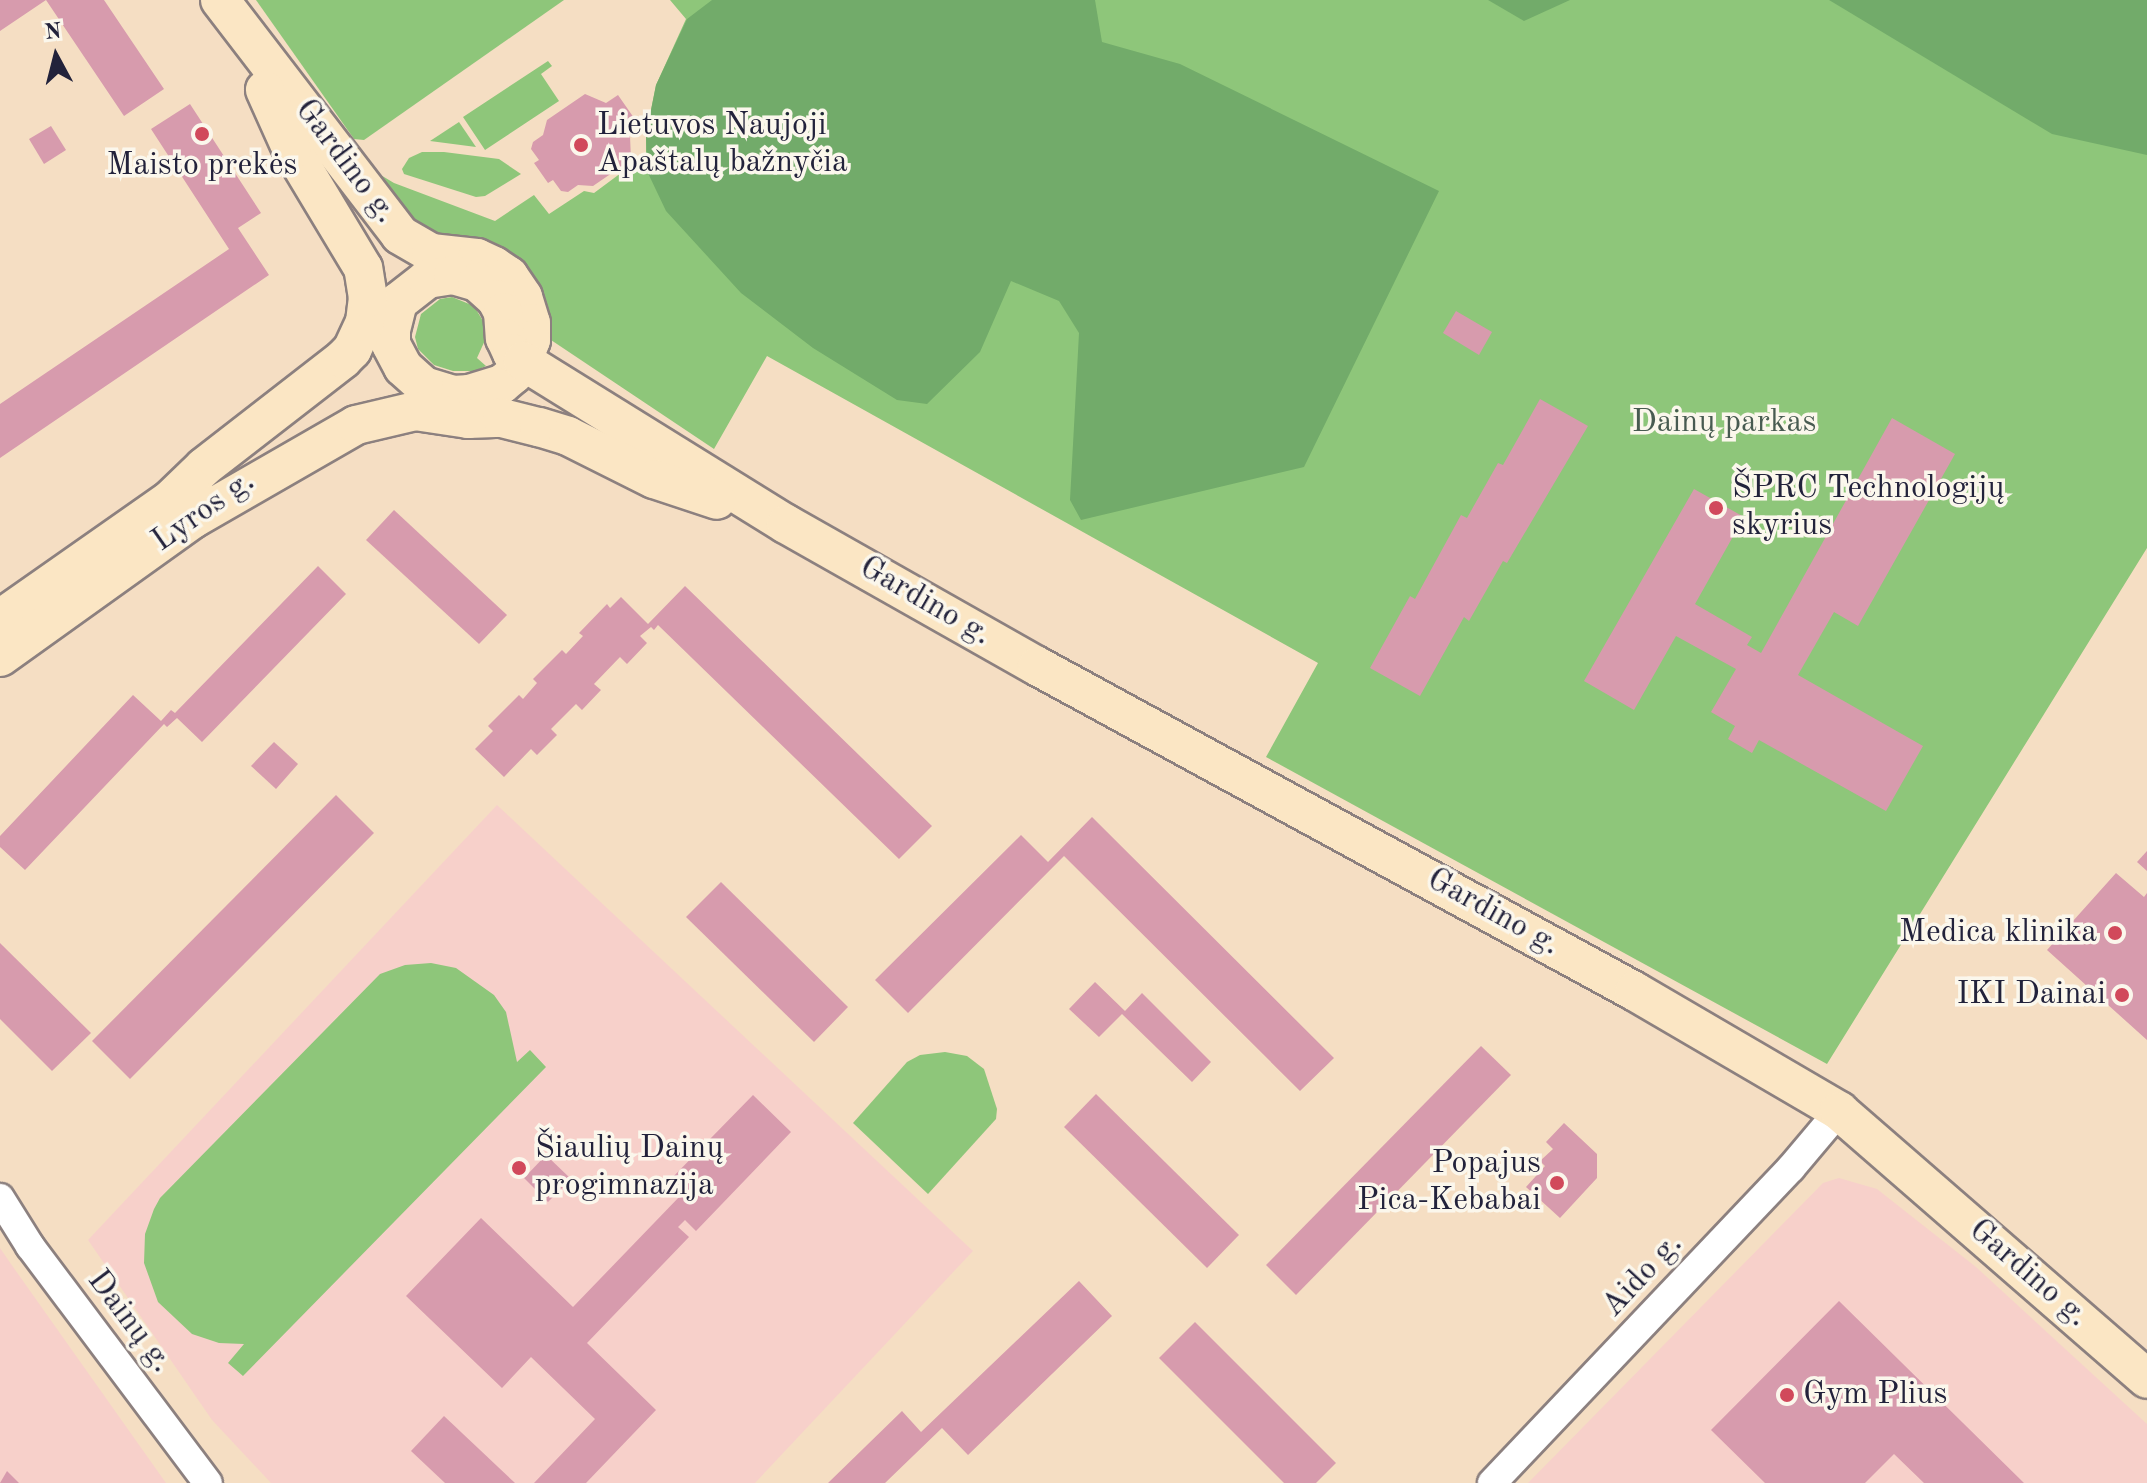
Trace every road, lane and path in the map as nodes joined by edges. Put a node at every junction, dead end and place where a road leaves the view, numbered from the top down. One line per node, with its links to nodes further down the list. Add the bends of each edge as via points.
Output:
1 (208, 0): 3 (main road, Gardino g.)
2 (220, 0): 6 (main road, Gardino g., via 400,235 431,253 477,258 501,271 523,297)
3 (265, 90): 4 (main road, Gardino g., via 393,281); 10 (main road, via 292,150 358,257 368,298 365,322 343,359 204,467)
4 (398, 302): 5 (main road); 6 (main road, via 427,279 453,275 477,282 503,312 507,345)
5 (391, 344): 7 (main road); 10 (main road, Lyros g.)
6 (527, 346): 8 (main road, via 502,384); 11 (main road, via 552,356 743,483)
7 (412, 377): 8 (main road, Gardino g., via 437,392); 10 (main road, Lyros g.)
8 (484, 391): 9 (main road, Gardino g., via 541,400)
9 (717, 500): 10 (main road, via 654,479 539,427 502,418 415,411 356,425); 11 (main road, Gardino g.)
10 (180, 510): 12 (main road, Lyros g.); 13 (main road, Lyros g.)
11 (786, 524): 14 (main road, Gardino g., via 1634,991)
12 (0, 619)
13 (0, 657)
14 (1839, 1111): 16 (main road, Gardino g.); 18 (street, Aido g.)
15 (0, 1198): 17 (street, Dainų g., via 30,1246)
16 (2147, 1379)
17 (208, 1483)
18 (1492, 1483)

